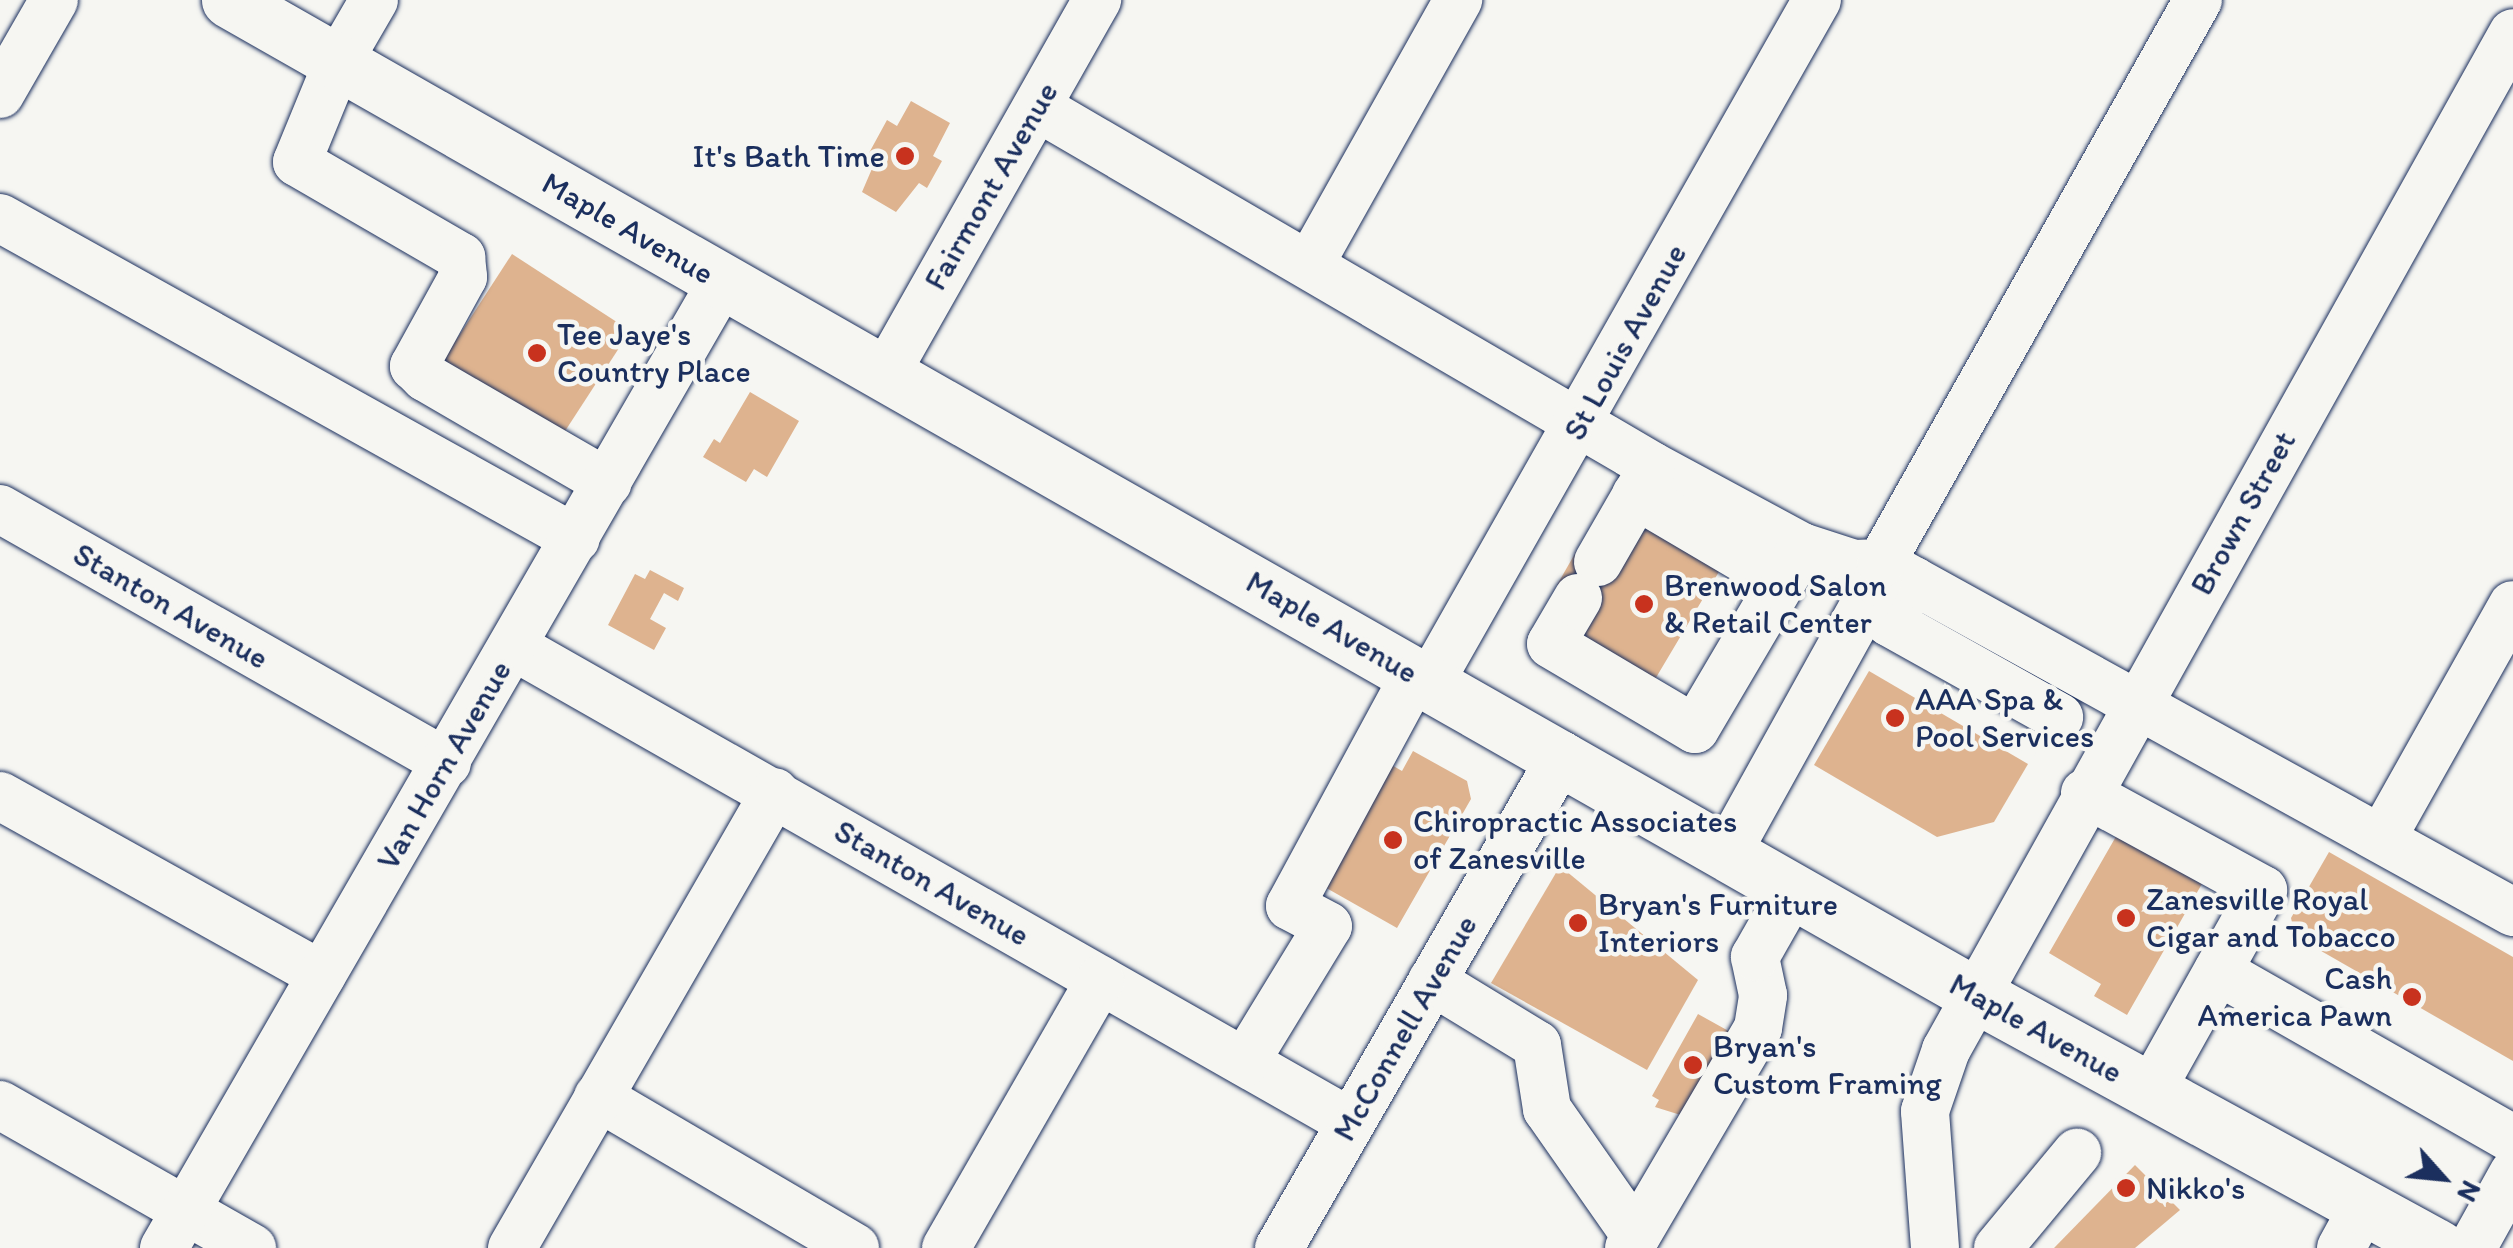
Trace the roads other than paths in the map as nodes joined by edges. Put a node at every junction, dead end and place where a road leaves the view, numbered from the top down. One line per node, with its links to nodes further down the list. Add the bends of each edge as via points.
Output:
1 (54, 0): 10 (street)
2 (229, 0): 9 (main road, Maple Avenue)
3 (374, 0): 9 (street)
4 (1097, 0): 11 (street, Fairmont Avenue)
5 (1458, 0): 13 (street)
6 (1818, 0): 16 (street, St Louis Avenue)
7 (2198, 0): 22 (street)
8 (2513, 33): 26 (street, Brown Street)
9 (338, 62): 14 (main road, Maple Avenue); 18 (street, via 298,162 460,257 463,277 414,366)
10 (0, 94)
11 (1036, 107): 13 (street); 15 (street, Fairmont Avenue)
12 (0, 218): 20 (street)
13 (1310, 264): 16 (street)
14 (722, 282): 15 (main road, Maple Avenue); 18 (street, Van Horn Avenue)
15 (886, 373): 25 (main road, Maple Avenue)
16 (1578, 425): 17 (street); 25 (street, St Louis Avenue)
17 (1644, 481): 21 (street); 21 (street, via 1551,644 1695,729)
18 (608, 483): 20 (street, Van Horn Avenue)
19 (0, 509): 29 (street, Stanton Avenue)
20 (576, 539): 24 (street, Van Horn Avenue)
21 (1792, 564): 22 (street)
22 (1897, 572): 26 (street); 27 (street, via 1890,622); 34 (street, via 1876,582)
23 (2513, 605): 33 (street)
24 (513, 646): 29 (street, Van Horn Avenue); 30 (street, Stanton Avenue)
25 (1423, 679): 28 (main road, Maple Avenue); 42 (street, St Louis Avenue, via 1290,906 1328,926)
26 (2136, 703): 31 (street, Brown Street); 33 (street)
27 (2059, 717)
28 (1562, 756): 34 (main road, Maple Avenue); 40 (street, McConnell Avenue)
29 (446, 763): 38 (street, Van Horn Avenue)
30 (774, 792): 39 (street, Stanton Avenue); 44 (street)
31 (2085, 793): 37 (street, via 2263,890); 41 (street, Brown Street)
32 (0, 796): 38 (street)
33 (2382, 838): 36 (street)
34 (1728, 851): 35 (main road, Maple Avenue)
35 (1793, 890): 41 (main road, Maple Avenue); 52 (street, via 1755,957 1763,995 1758,1028)
36 (2513, 912)
37 (2218, 971): 43 (street); 47 (street)
38 (321, 976): 51 (street, Van Horn Avenue)
39 (1100, 980): 42 (street, Stanton Avenue); 56 (street)
40 (1432, 980): 46 (street, McConnell Avenue); 52 (street, via 1537,1045 1547,1109)
41 (1974, 994): 43 (main road, Maple Avenue); 58 (street, Brown Street, via 1925,1110)
42 (1246, 1062): 46 (street, Stanton Avenue)
43 (2150, 1090): 50 (main road, Maple Avenue)
44 (598, 1097): 54 (street); 55 (street)
45 (0, 1104): 51 (street)
46 (1350, 1122): 57 (street, McConnell Avenue)
47 (2513, 1139)
48 (2077, 1153): 59 (street)
49 (2513, 1174): 61 (street)
50 (2352, 1227): 60 (main road, Maple Avenue)
51 (174, 1229): 53 (street)
52 (1633, 1242)
53 (252, 1248)
54 (512, 1248)
55 (855, 1248)
56 (946, 1248)
57 (1279, 1248)
58 (1935, 1248)
59 (1998, 1248)
60 (2439, 1248)
61 (2472, 1248)

